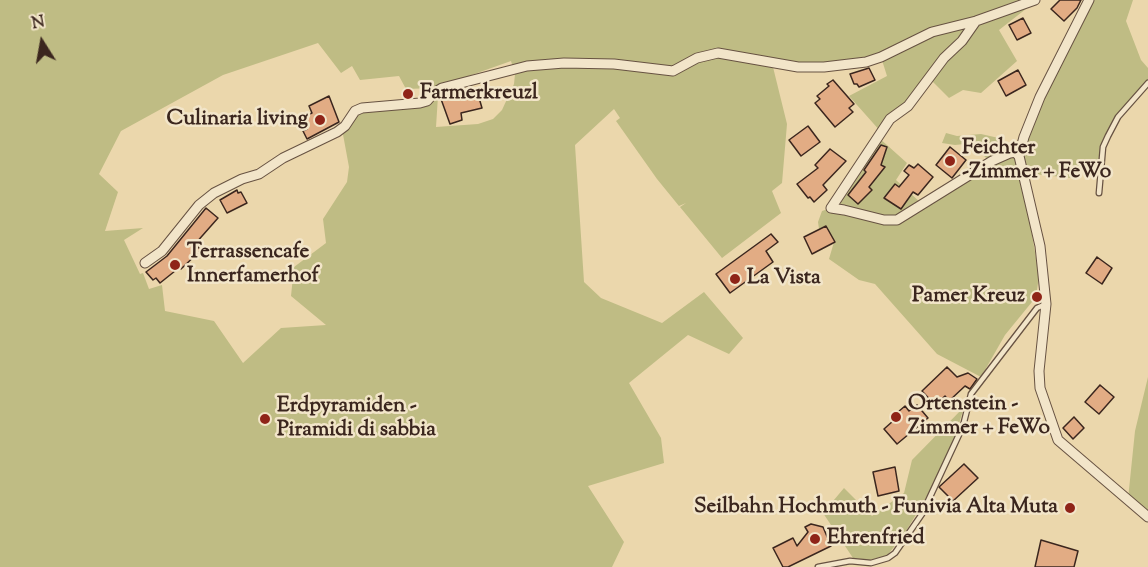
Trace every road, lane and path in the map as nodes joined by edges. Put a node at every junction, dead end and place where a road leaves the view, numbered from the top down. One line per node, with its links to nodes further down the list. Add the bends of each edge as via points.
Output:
1 (1035, 0): 3 (street)
2 (1089, 0): 5 (street, via 1040,97)
3 (976, 21): 5 (street, via 908,106 890,119 831,208 897,220 992,161 1015,152); 7 (street, via 932,32 866,62 798,68 718,53 697,58 673,71 614,64 537,65 442,88 427,101 411,105 362,108 337,132 214,193 198,206 162,251)
4 (1148, 83): 6 (lane, via 1118,117 1103,147)
5 (1019, 156): 8 (street, via 1040,246)
6 (1099, 193)
7 (145, 262)
8 (1046, 304): 9 (street, via 1040,388 1058,440); 10 (lane, via 1037,309 971,394 963,426 922,514 895,553 871,563 850,561)
9 (1148, 517)
10 (819, 567)

